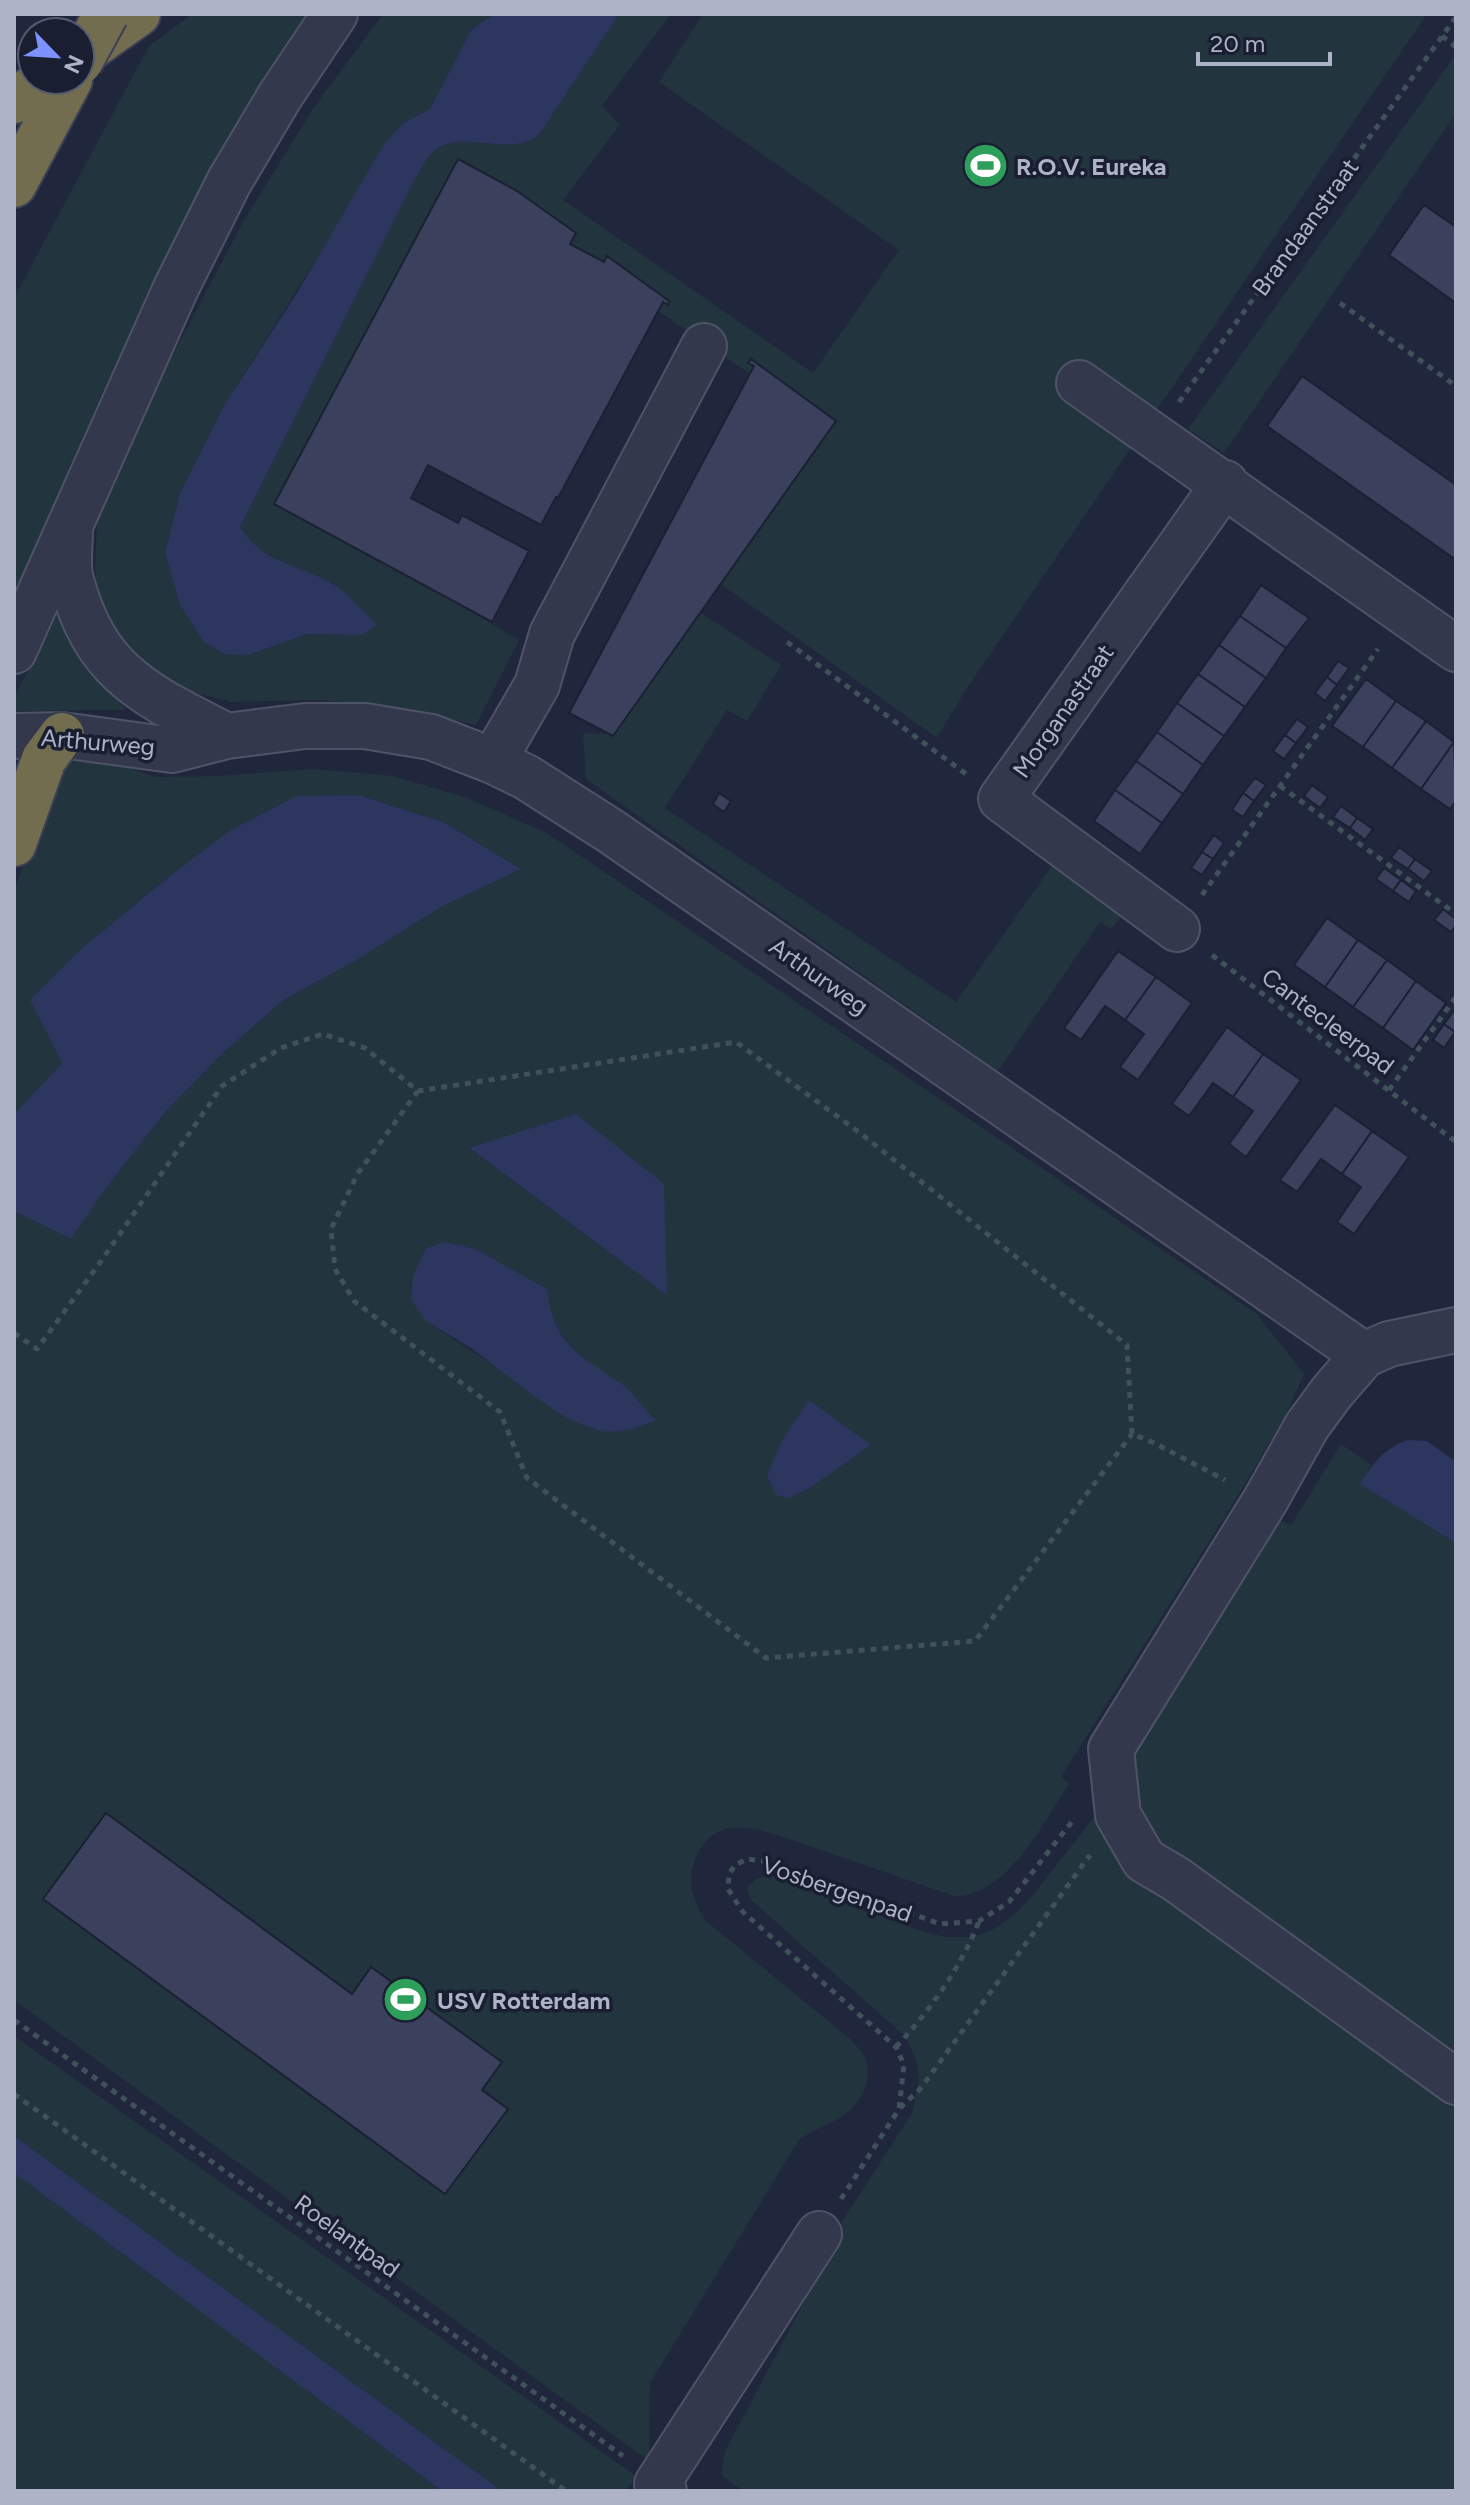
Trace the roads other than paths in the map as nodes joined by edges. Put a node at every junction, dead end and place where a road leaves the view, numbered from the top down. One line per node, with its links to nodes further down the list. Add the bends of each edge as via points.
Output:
1 (106, 14): 4 (highway, bridge)
2 (138, 14): 5 (highway)
3 (335, 14): 11 (street, via 229,182)
4 (96, 32)
5 (96, 44)
6 (61, 96): 7 (highway)
7 (14, 185)
8 (704, 346): 17 (street, via 552,634 537,685)
9 (1079, 383): 10 (street)
10 (1225, 483): 12 (street); 19 (street, Morganastraat, via 1001,799)
11 (70, 526): 13 (street); 16 (street, Arthurweg, via 70,578 96,644 116,669 155,699)
12 (1456, 649)
13 (14, 651)
14 (62, 735): 15 (street, Arthurweg); 16 (street, Arthurweg, via 172,750); 18 (highway, via 44,759)
15 (14, 736)
16 (227, 736): 17 (street, Arthurweg, via 305,726 365,726 431,737)
17 (493, 761): 21 (street, Arthurweg, via 612,832)
18 (14, 844)
19 (1177, 929)
20 (1456, 1330): 21 (street, via 1389,1344)
21 (1364, 1355): 22 (street, via 1307,1426 1111,1749 1099,1813 1144,1860)
22 (1456, 2082)
23 (819, 2234): 24 (street)
24 (661, 2488)

